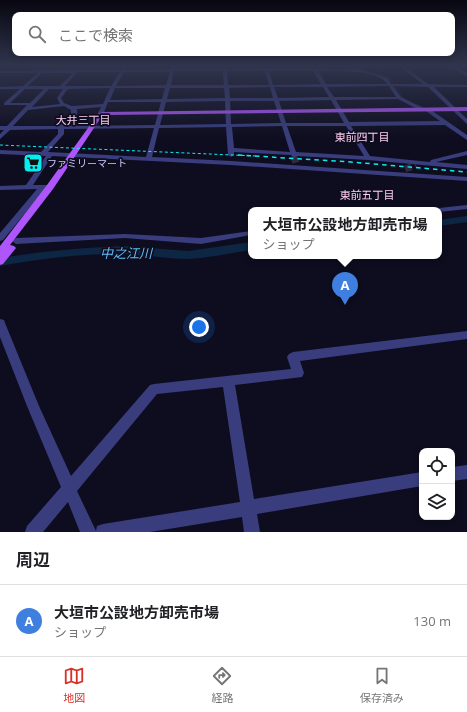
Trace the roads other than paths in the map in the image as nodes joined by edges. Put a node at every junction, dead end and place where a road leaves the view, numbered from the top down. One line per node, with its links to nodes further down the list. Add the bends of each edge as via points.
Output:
1 (21, 90): 16 (street)
2 (45, 90): 17 (street)
3 (62, 90): 19 (street, via 59,96)
4 (112, 90): 18 (street)
5 (167, 90): 15 (street)
6 (226, 90): 13 (street)
7 (273, 90): 14 (street)
8 (327, 90): 12 (street)
9 (394, 90): 11 (street)
10 (433, 90): 23 (street)
11 (399, 98): 12 (street); 22 (street)
12 (332, 99): 14 (street); 25 (street)
13 (227, 100): 14 (street); 15 (street); 28 (street)
14 (276, 100): 29 (street)
15 (164, 101): 18 (street); 30 (street)
16 (3, 104): 17 (street)
17 (32, 104): 21 (street)
18 (104, 104): 20 (street); 27 (street); 31 (street)
19 (64, 105): 20 (street); 21 (street)
20 (72, 108): 41 (street, via 74,118)
21 (27, 109): 40 (street)
22 (422, 109): 23 (main road); 25 (main road)
23 (455, 110): 24 (main road); 26 (main road); 32 (street)
24 (467, 110)
25 (340, 111): 26 (main road); 29 (main road); 34 (street)
26 (429, 111): 33 (street)
27 (115, 112): 30 (main road); 31 (main road)
28 (228, 112): 29 (main road); 30 (main road); 36 (street)
29 (280, 112): 35 (street)
30 (160, 113): 31 (main road); 38 (street)
31 (100, 115): 37 (main road)
32 (467, 122)
33 (446, 123): 34 (street); 43 (street)
34 (348, 124): 35 (street); 51 (street)
35 (284, 125): 36 (street); 52 (street)
36 (229, 126): 38 (street); 44 (street)
37 (92, 127): 38 (street); 41 (street); 49 (main road)
38 (156, 127): 50 (street)
39 (0, 128): 40 (street)
40 (9, 128): 41 (street); 42 (street)
41 (62, 128): 47 (street, via 61,134)
42 (0, 137)
43 (467, 138)
44 (232, 150): 52 (street); 53 (street)
45 (0, 152): 47 (street)
46 (467, 153): 54 (street)
47 (43, 154): 48 (street)
48 (50, 154): 49 (street); 58 (street)
49 (72, 155): 50 (street); 59 (main road); 64 (main road, via 72,161 57,187)
50 (149, 158): 53 (street)
51 (368, 158): 52 (street); 54 (street)
52 (295, 160): 53 (street); 57 (street)
53 (231, 162)
54 (425, 163): 55 (street); 56 (street)
55 (416, 166)
56 (467, 167)
57 (467, 179)
58 (28, 187): 59 (street); 60 (street)
59 (47, 187): 64 (main road)
60 (0, 188)
61 (467, 207): 62 (street)
62 (442, 210)
63 (248, 233): 64 (street, via 201,241 125,236)
64 (7, 244): 65 (main road)
65 (0, 262)
66 (0, 323): 72 (street)
67 (467, 335): 68 (street, via 293,357 298,373)
68 (228, 381): 72 (street, via 154,389); 73 (street)
69 (467, 472): 70 (street)
70 (455, 474)
71 (419, 479): 73 (street)
72 (69, 487): 74 (street); 75 (street)
73 (248, 507): 76 (street); 77 (street)
74 (33, 532)
75 (88, 532)
76 (102, 532)
77 (252, 532)

